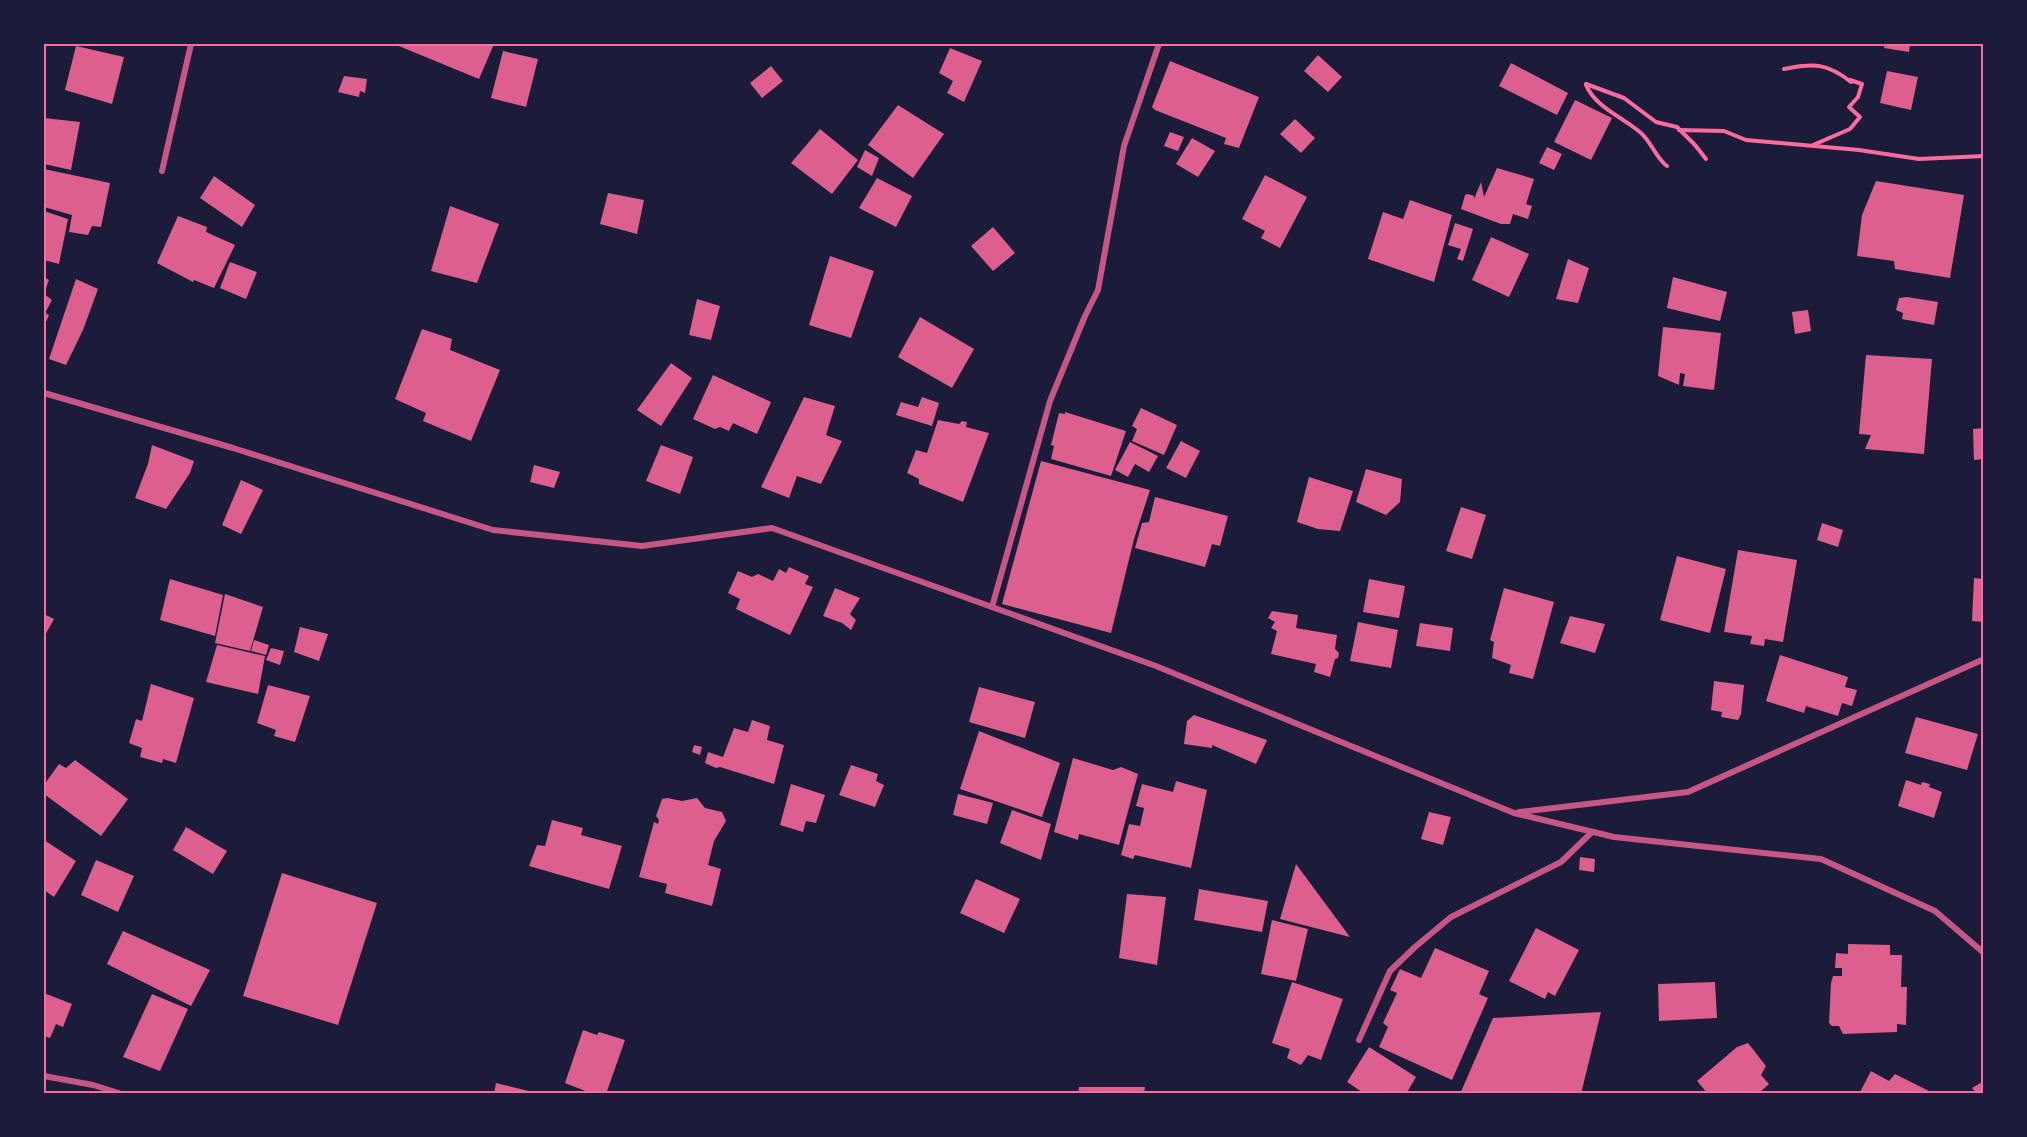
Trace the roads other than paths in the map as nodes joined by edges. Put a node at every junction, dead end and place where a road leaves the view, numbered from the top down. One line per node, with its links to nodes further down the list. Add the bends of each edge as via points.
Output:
1 (191, 44): 3 (street)
2 (1158, 44): 5 (street, via 1124,146 1098,290 1050,401)
3 (162, 171)
4 (44, 393): 5 (street, via 493,530 642,546 772,528)
5 (992, 607): 7 (street, via 1156,666)
6 (1983, 659): 7 (street, via 1688,792)
7 (1514, 813): 8 (street)
8 (1592, 832): 9 (street, via 1821,859 1935,911); 10 (street, via 1561,862 1451,917 1415,947 1390,971)
9 (1983, 953)
10 (1359, 1040)
11 (44, 1076): 12 (street)
12 (122, 1094)

